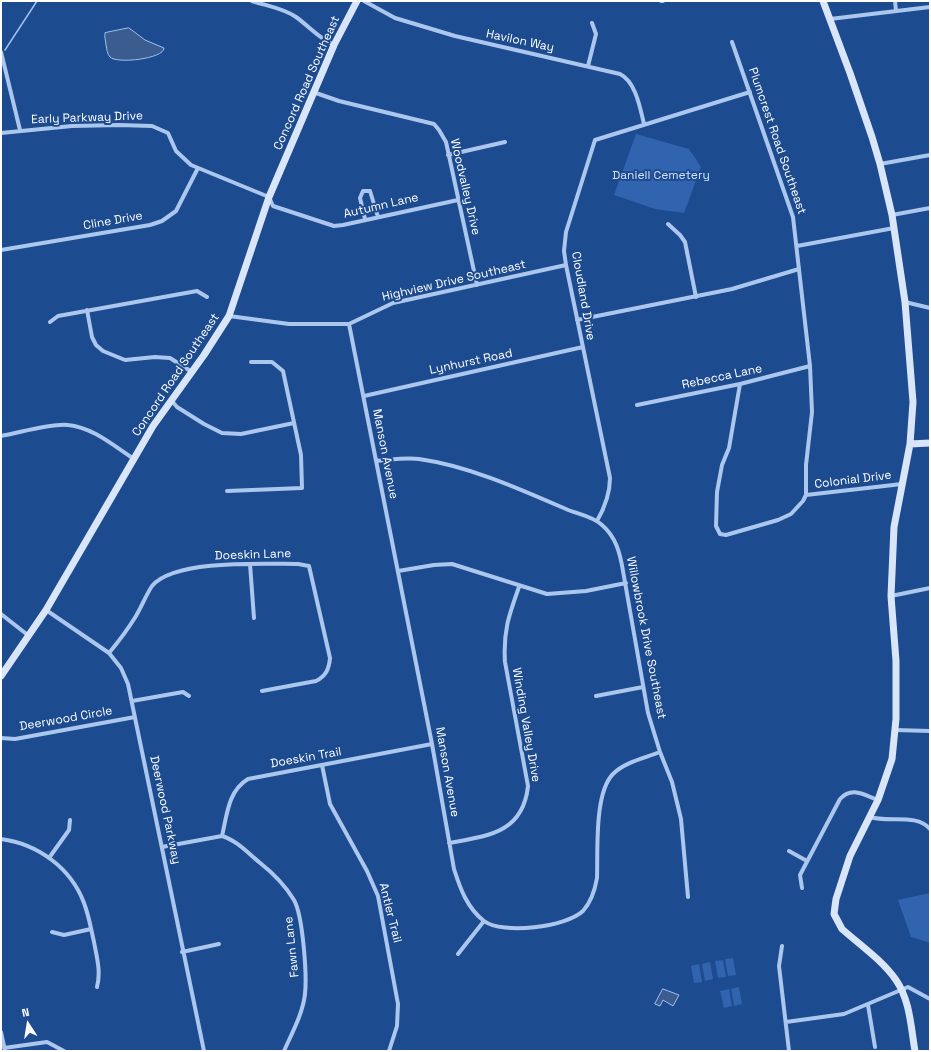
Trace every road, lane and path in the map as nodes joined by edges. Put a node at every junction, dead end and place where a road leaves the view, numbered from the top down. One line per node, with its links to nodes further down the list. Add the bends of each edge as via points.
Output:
1 (252, 1): 11 (street, via 289,13 314,34)
2 (357, 1): 11 (street, Concord Road Southeast)
3 (364, 1): 13 (street, Havilon Way, via 414,25)
4 (823, 1): 8 (street)
5 (896, 1): 7 (street)
6 (930, 7): 7 (street)
7 (896, 11): 8 (street)
8 (830, 19): 22 (street)
9 (592, 23): 13 (street, via 596,34)
10 (732, 42): 15 (street, Plumcrest Road Southeast)
11 (334, 45): 14 (street, Concord Road Southeast)
12 (1, 52): 17 (street)
13 (588, 66): 16 (street, Havilon Way, via 626,77 634,91)
14 (314, 92): 20 (street, Woodvalley Drive, via 339,101 434,124 442,135); 24 (street, Concord Road Southeast)
15 (750, 92): 16 (street, Cloudland Drive); 32 (street, Plumcrest Road Southeast, via 793,217)
16 (644, 124): 34 (street, Cloudland Drive, via 595,140 566,232)
17 (20, 130): 18 (street, Early Parkway Drive); 23 (street, Early Parkway Drive, via 72,126 152,126 168,133 176,151)
18 (1, 133)
19 (505, 142): 20 (street)
20 (448, 155): 25 (street, Woodvalley Drive)
21 (930, 155): 22 (street)
22 (880, 164): 27 (street)
23 (198, 168): 24 (street, Early Parkway Drive); 33 (street, Cline Drive, via 176,211 162,221)
24 (269, 197): 29 (street, Autumn Lane, via 273,206 334,226); 42 (street, Concord Road Southeast)
25 (458, 200): 28 (street, Autumn Lane); 36 (street, Woodvalley Drive)
26 (930, 208): 27 (street)
27 (892, 215): 31 (street)
28 (378, 217): 29 (street, Autumn Lane); 29 (street, via 370,191 363,191 360,198)
29 (365, 219)
30 (668, 224): 38 (street, via 685,242)
31 (894, 228): 32 (street); 39 (street)
32 (797, 246): 35 (street, Plumcrest Road Southeast)
33 (1, 250)
34 (566, 265): 36 (street, Highview Drive Southeast); 43 (street, Cloudland Drive)
35 (799, 269): 38 (street); 48 (street, Plumcrest Road Southeast)
36 (477, 285): 45 (street, Highview Drive Southeast, via 393,303)
37 (207, 296): 41 (street, via 197,291)
38 (696, 297): 43 (street)
39 (905, 302): 40 (street); 57 (street, via 913,402)
40 (930, 308)
41 (87, 310): 44 (street, via 58,316); 49 (street, via 92,338 103,351 125,360 170,358)
42 (230, 316): 45 (street, Highview Drive Southeast, via 289,324); 49 (street, Concord Road Southeast)
43 (577, 320): 46 (street, Cloudland Drive)
44 (50, 322)
45 (349, 324): 51 (street, Manson Avenue)
46 (582, 347): 51 (street, Lynhurst Road); 63 (street, Cloudland Drive, via 610,478 610,491)
47 (251, 362): 54 (street, via 272,362 283,371)
48 (810, 366): 50 (street, Rebecca Lane); 62 (street, Plumcrest Road Southeast, via 812,412 806,465)
49 (192, 372): 52 (street, Concord Road Southeast)
50 (740, 384): 53 (street, Rebecca Lane); 62 (street, via 729,448 722,465 717,490 716,526 720,534 726,536 778,520 790,514)
51 (364, 396): 59 (street, Manson Avenue)
52 (171, 400): 54 (street, via 177,407 222,433 241,434); 58 (street, Concord Road Southeast)
53 (637, 405)
54 (294, 423): 61 (street, via 301,455 302,488)
55 (1, 436): 58 (street, via 72,425 88,430)
56 (930, 443): 57 (street)
57 (910, 444): 60 (street)
58 (134, 459): 70 (street, Concord Road Southeast)
59 (376, 461): 63 (street, Willowbrook Drive Southeast, via 418,459 437,463 493,479); 65 (street, Manson Avenue)
60 (902, 484): 62 (street, Colonial Drive); 69 (street, via 894,527)
61 (227, 491)
62 (806, 496)
63 (597, 521): 66 (street, Willowbrook Drive Southeast, via 612,536 619,549)
64 (250, 564): 72 (street); 74 (street, Doeskin Lane, via 194,569 174,572 163,577 153,586 136,616); 77 (street, Doeskin Lane, via 309,566 330,658 323,678)
65 (398, 571): 67 (street, via 452,564); 85 (street, Manson Avenue)
66 (626, 583): 67 (street, via 556,594); 76 (street, Willowbrook Drive Southeast)
67 (519, 587): 94 (street, Winding Valley Drive, via 506,625 504,646 528,786 526,800 519,814 498,833)
68 (930, 588): 69 (street)
69 (891, 596): 82 (street, via 896,661)
70 (46, 610): 73 (street, Concord Road Southeast); 74 (street, Deerwood Parkway)
71 (1, 614): 73 (street)
72 (254, 618)
73 (29, 636): 75 (street, Concord Road Southeast)
74 (109, 653): 80 (street, Deerwood Parkway, via 121,668)
75 (1, 676)
76 (643, 688): 79 (street); 86 (street, Willowbrook Drive Southeast)
77 (262, 691)
78 (188, 696): 80 (street, via 183,692)
79 (596, 696)
80 (132, 701): 81 (street, Deerwood Parkway)
81 (135, 717): 84 (street, Deerwood Circle, via 15,739); 95 (street, Deerwood Parkway)
82 (895, 730): 83 (street); 88 (street, via 892,759)
83 (930, 731)
84 (1, 738)
85 (432, 744): 87 (street, Doeskin Trail); 94 (street, Manson Avenue)
86 (660, 752): 100 (street, Willowbrook Drive Southeast, via 672,782 681,819); 101 (street, Manson Avenue, via 622,767 613,774 605,786 600,807 595,890 583,911 572,918 528,928 502,928)
87 (322, 765): 92 (street, Doeskin Trail, via 248,779 242,783 231,796); 119 (street, Antler Trail, via 330,804 367,870 378,896 398,1004 397,1026)
88 (878, 800): 89 (street); 98 (street, via 857,792 843,795)
89 (870, 818): 91 (street, via 919,821 926,823); 109 (street, via 845,869 834,914 842,929 888,971)
90 (70, 820): 97 (street, via 69,830)
91 (930, 829)
92 (222, 836): 95 (street); 118 (street, Fawn Lane, via 238,845 276,876 295,902 299,914 305,994)
93 (1, 839): 97 (street, via 23,844)
94 (449, 843): 101 (street, Manson Avenue, via 460,888 466,901)
95 (162, 847): 106 (street, Deerwood Parkway)
96 (789, 851): 98 (street)
97 (49, 858): 102 (street, via 76,887 84,902)
98 (807, 861): 99 (street, via 800,875)
99 (802, 888)
100 (688, 897)
101 (484, 921): 107 (street)
102 (91, 929): 103 (street, via 64,935); 108 (street, via 100,976)
103 (52, 932)
104 (219, 944): 106 (street)
105 (782, 946): 112 (street, via 779,966)
106 (182, 952): 117 (street, Deerwood Parkway)
107 (458, 954)
108 (97, 987)
109 (901, 990): 110 (street, via 908,987); 111 (street); 121 (street)
110 (930, 999)
111 (868, 1004): 112 (street, via 835,1016); 114 (street)
112 (786, 1022): 120 (street)
113 (1, 1032): 115 (street)
114 (875, 1047)
115 (4, 1049): 116 (street, via 47,1042)
116 (64, 1051)
117 (204, 1051)
118 (284, 1051)
119 (389, 1051)
120 (789, 1051)
121 (915, 1051)

